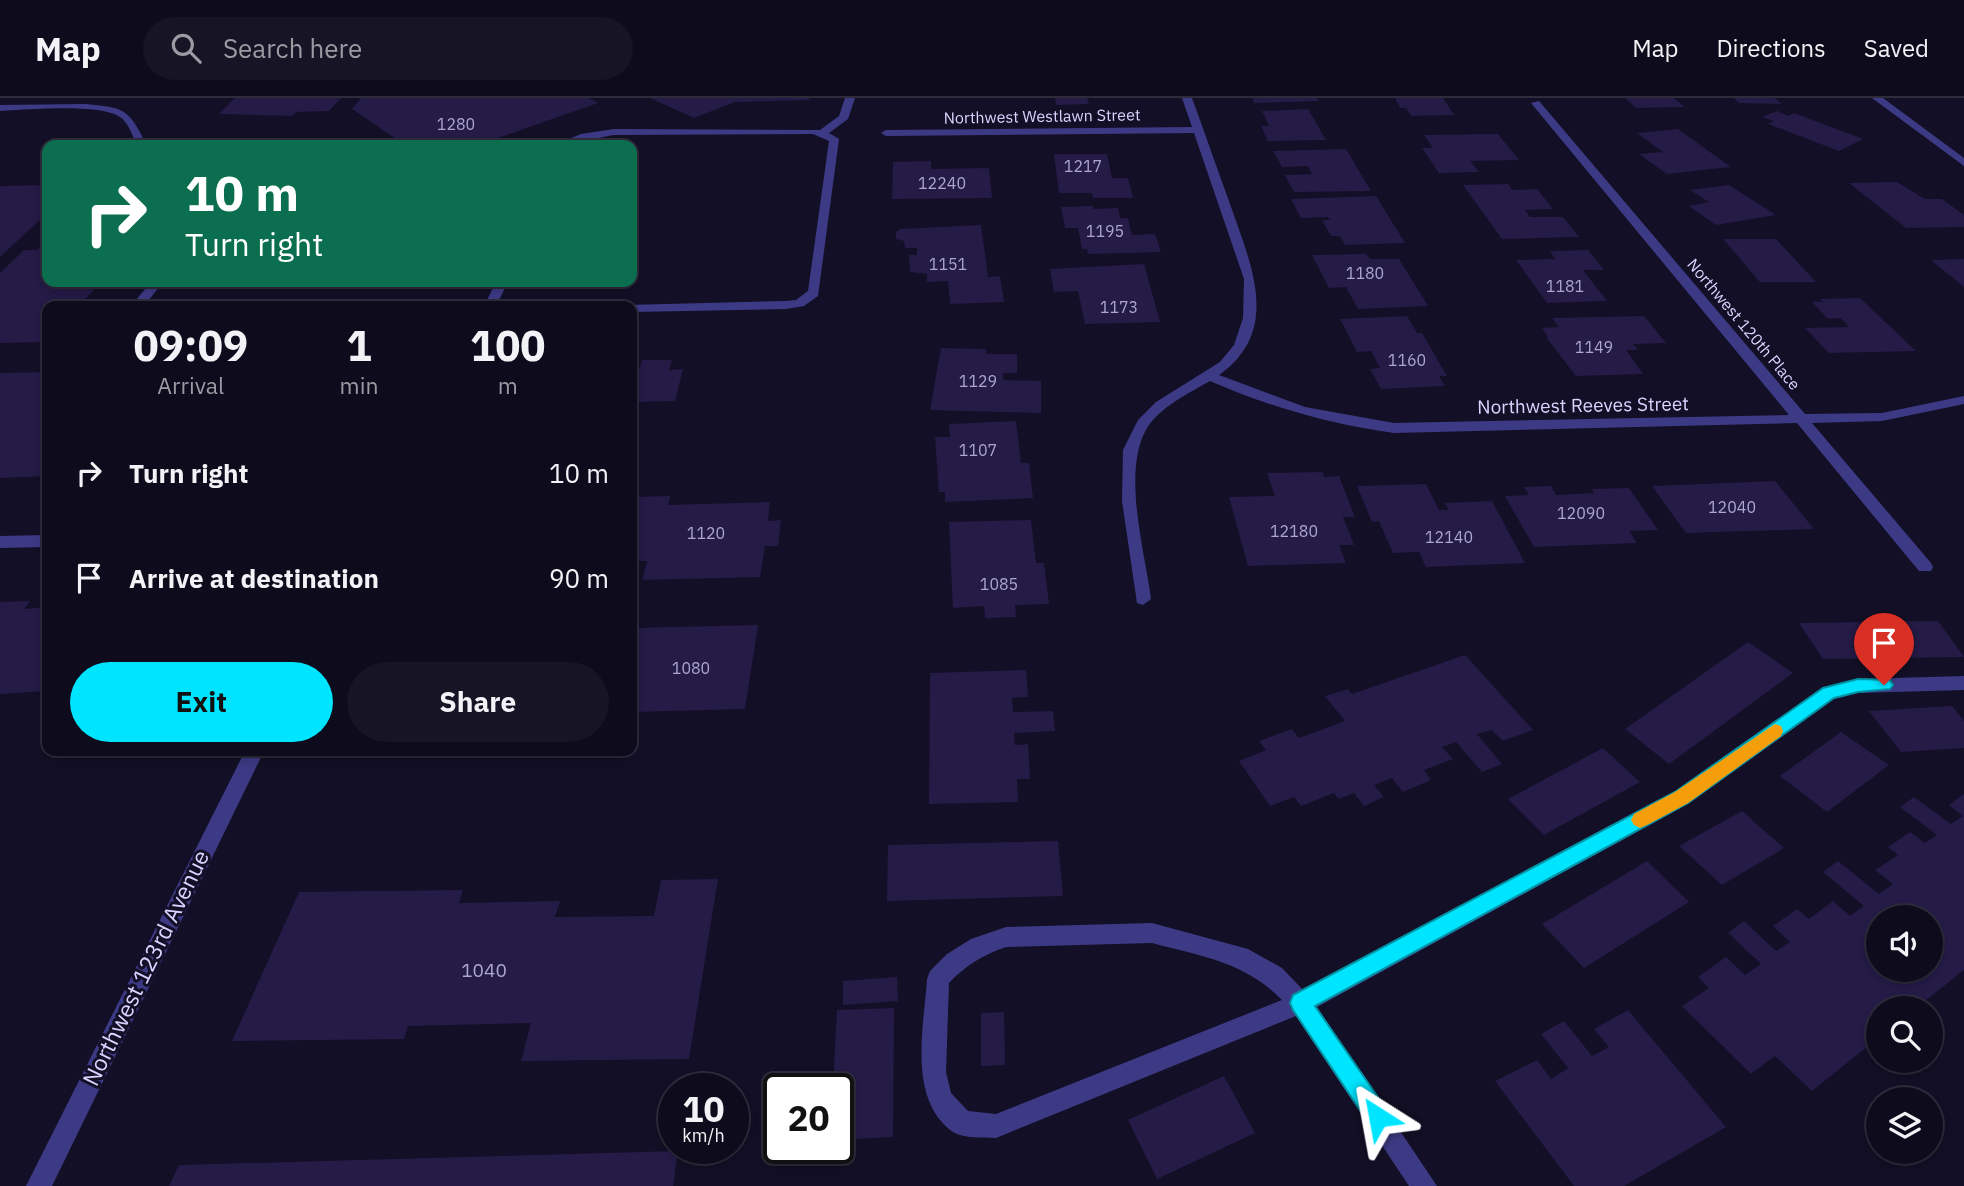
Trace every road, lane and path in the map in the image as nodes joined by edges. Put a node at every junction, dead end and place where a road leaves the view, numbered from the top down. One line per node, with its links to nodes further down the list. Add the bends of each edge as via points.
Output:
1 (850, 98): 7 (street, via 845,117)
2 (1187, 98): 6 (street)
3 (1877, 98): 11 (street)
4 (1536, 103): 17 (street, Northwest 120th Place)
5 (0, 108): 9 (street, via 115,111 125,116)
6 (1198, 130): 8 (street, Northwest Westlawn Street); 15 (street, via 1250,279 1252,306 1245,340 1230,361)
7 (824, 132): 10 (street, via 614,132); 14 (street, via 835,143 810,298 786,305)
8 (886, 133)
9 (139, 140)
10 (575, 140)
11 (1964, 163)
12 (153, 287): 13 (street)
13 (141, 301)
14 (637, 308)
15 (1210, 376): 17 (street, Northwest Reeves Street, via 1316,416 1394,428); 21 (street, via 1156,408 1139,427 1129,452 1128,479)
16 (1964, 400): 17 (street, Northwest Reeves Street, via 1882,417)
17 (1802, 419): 20 (street, Northwest 120th Place)
18 (42, 541): 19 (street)
19 (0, 542)
20 (1925, 567)
21 (1143, 599)
22 (1964, 683): 24 (street, via 1858,686 1829,693 1681,798)
23 (252, 756): 25 (street, Northwest 123rd Avenue)
24 (1301, 1003): 24 (street, via 996,1126 962,1123 940,1099 934,1072 938,979 955,961 1006,936 1152,933 1240,956 1274,976); 26 (street)
25 (38, 1186)
26 (1424, 1186)

